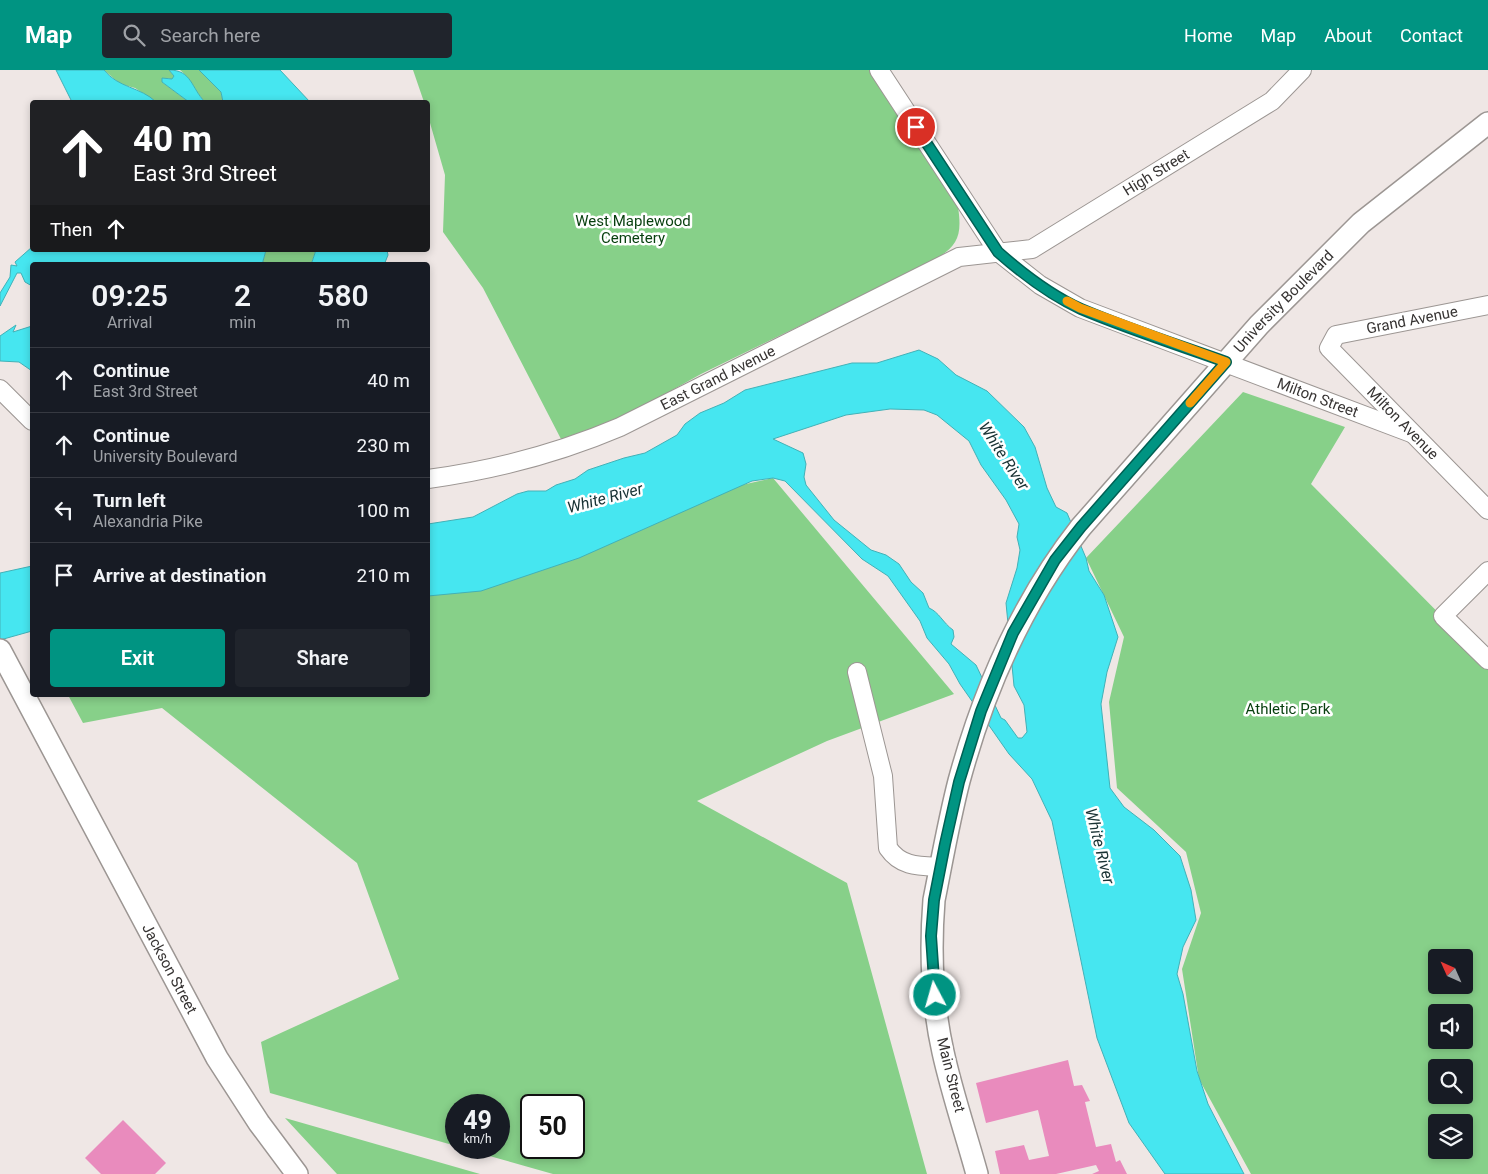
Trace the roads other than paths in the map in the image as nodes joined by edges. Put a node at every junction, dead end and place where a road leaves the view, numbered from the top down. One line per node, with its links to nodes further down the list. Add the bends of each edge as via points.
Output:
1 (879, 70): 4 (street, Milton Street)
2 (1302, 70): 4 (street, High Street, via 1272,101 1032,249)
3 (1488, 123): 7 (main road, University Boulevard, via 1361,223)
4 (998, 252): 7 (street, Milton Street, via 1040,285 1080,308); 11 (street, East Grand Avenue, via 959,257 577,446 519,462)
5 (1488, 306): 6 (street, Grand Avenue)
6 (1336, 335): 10 (street, Milton Avenue, via 1329,348)
7 (1226, 362): 10 (street, Milton Street); 17 (main road, University Boulevard, via 1055,560 1013,633 981,711)
8 (0, 390): 9 (street)
9 (30, 419)
10 (1411, 433): 12 (street, Milton Avenue)
11 (430, 480)
12 (1488, 510)
13 (1488, 571): 15 (street, via 1443,616)
14 (0, 650): 19 (main road, Jackson Street, via 217,1058 258,1123)
15 (1488, 660)
16 (857, 672): 18 (street, via 882,776 888,848 895,858 910,865)
17 (959, 782): 18 (main road, Main Street)
18 (940, 867): 20 (main road, Main Street, via 932,915 933,976 943,1051)
19 (298, 1174)
20 (977, 1174)

